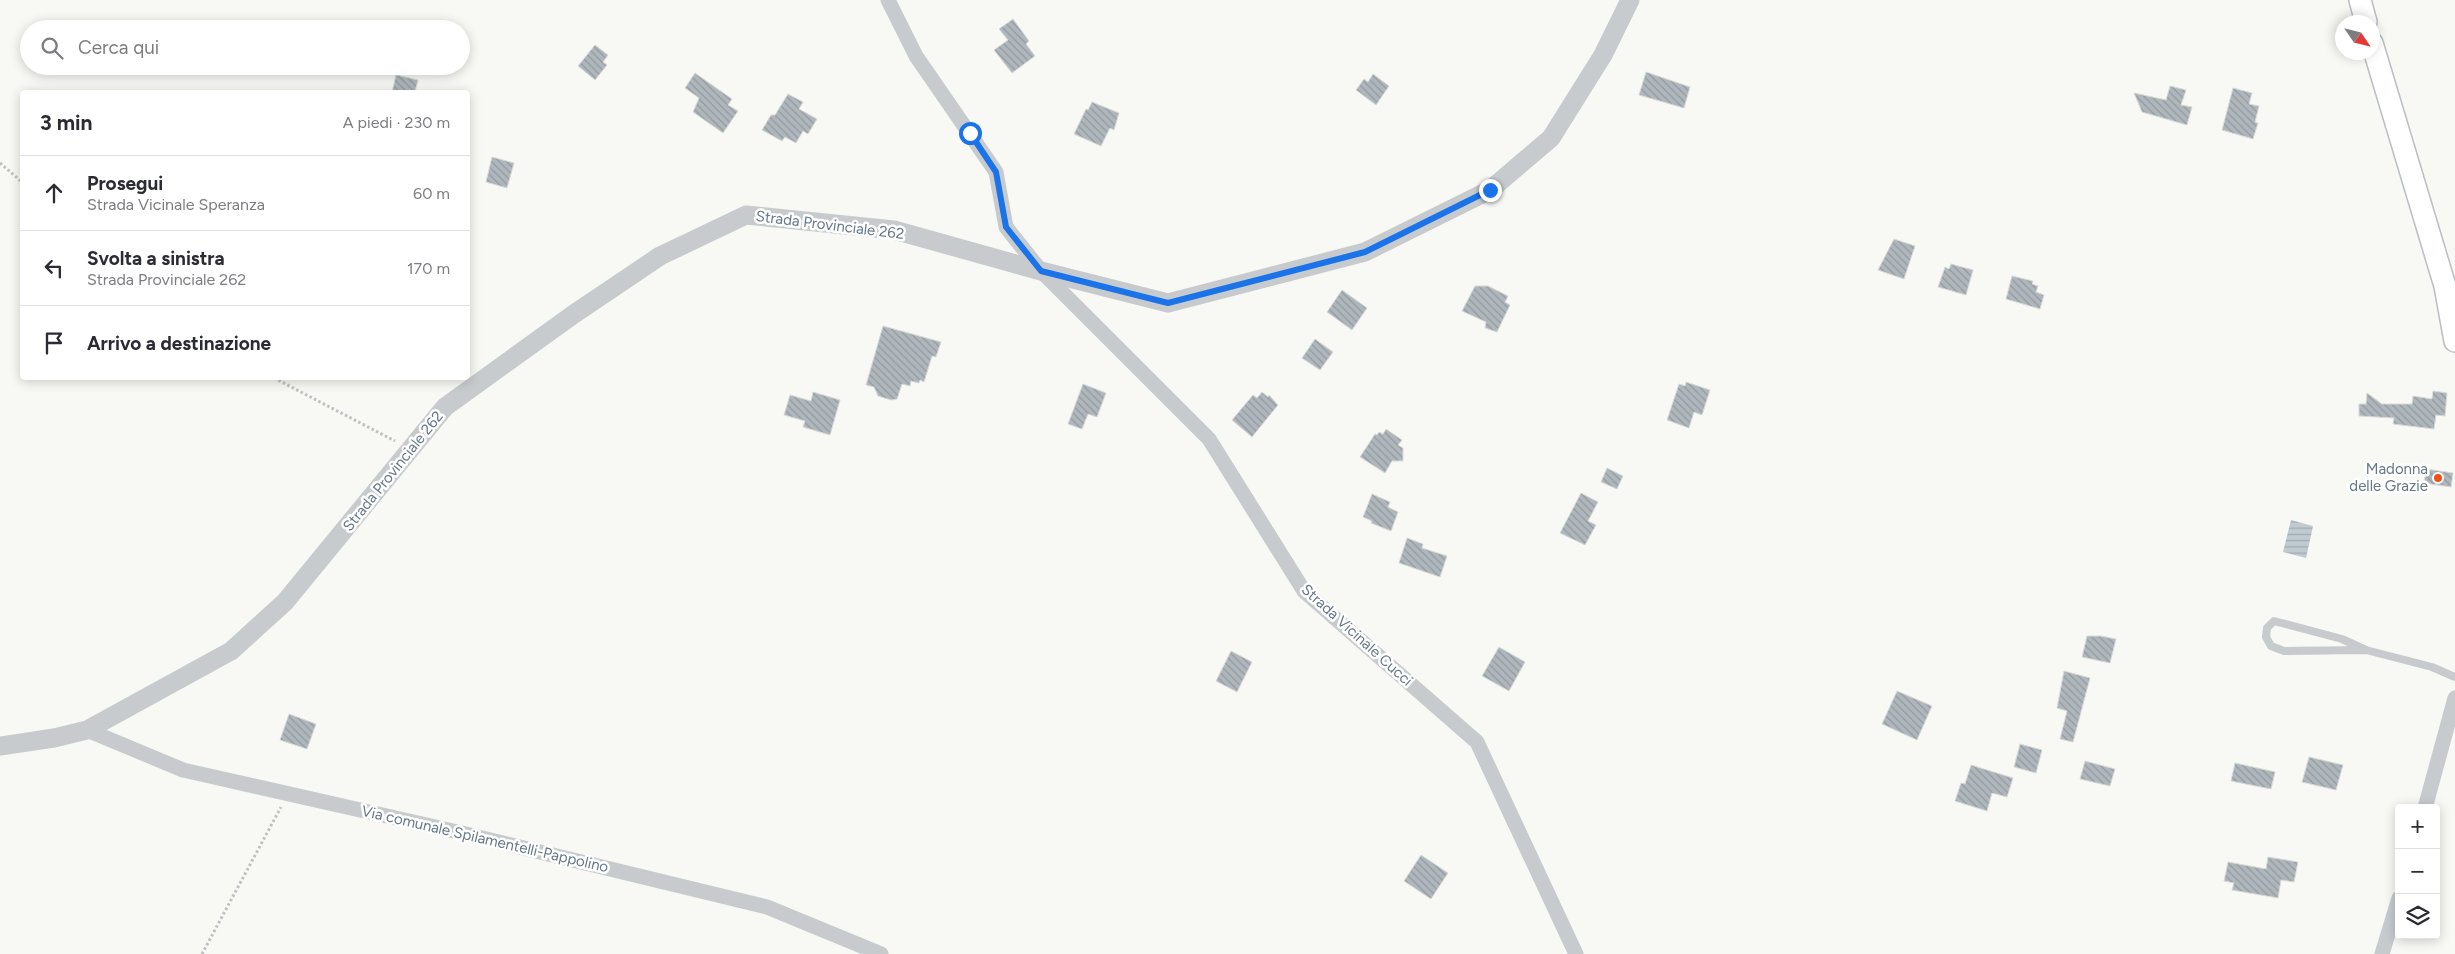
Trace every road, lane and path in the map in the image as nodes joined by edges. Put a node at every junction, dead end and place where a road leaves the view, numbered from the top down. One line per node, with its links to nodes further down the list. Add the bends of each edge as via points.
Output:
1 (888, 0): 8 (street, Strada Vicinale Cucci, via 916,56 996,172 1006,227)
2 (1630, 0): 8 (street, Strada Provinciale 262, via 1603,55 1551,138 1490,190 1365,252 1168,303)
3 (2360, 0): 4 (main road)
4 (2364, 15)
5 (2377, 60): 9 (main road, via 2445,286)
6 (0, 163): 7 (path)
7 (20, 180)
8 (1041, 271): 11 (street, Strada Provinciale 262, via 894,230 746,215 660,256 574,314 445,407); 22 (street, Strada Vicinale Cucci, via 1210,439 1304,590 1477,742)
9 (2455, 341)
10 (278, 380): 11 (path)
11 (412, 449): 15 (street, Strada Provinciale 262, via 284,602 231,651)
12 (2366, 650): 12 (lane, via 2274,621 2267,628 2266,637 2271,646 2284,652); 13 (lane, via 2432,667)
13 (2455, 677)
14 (2455, 698): 18 (street)
15 (87, 730): 16 (street, Strada Provinciale 262); 21 (street, Via comunale Spilamentelli-Pappolino, via 183,770 767,907)
16 (0, 746)
17 (285, 800): 20 (path)
18 (2426, 804)
19 (2395, 911): 23 (street)
20 (202, 954)
21 (881, 954)
22 (1576, 954)
23 (2382, 954)

